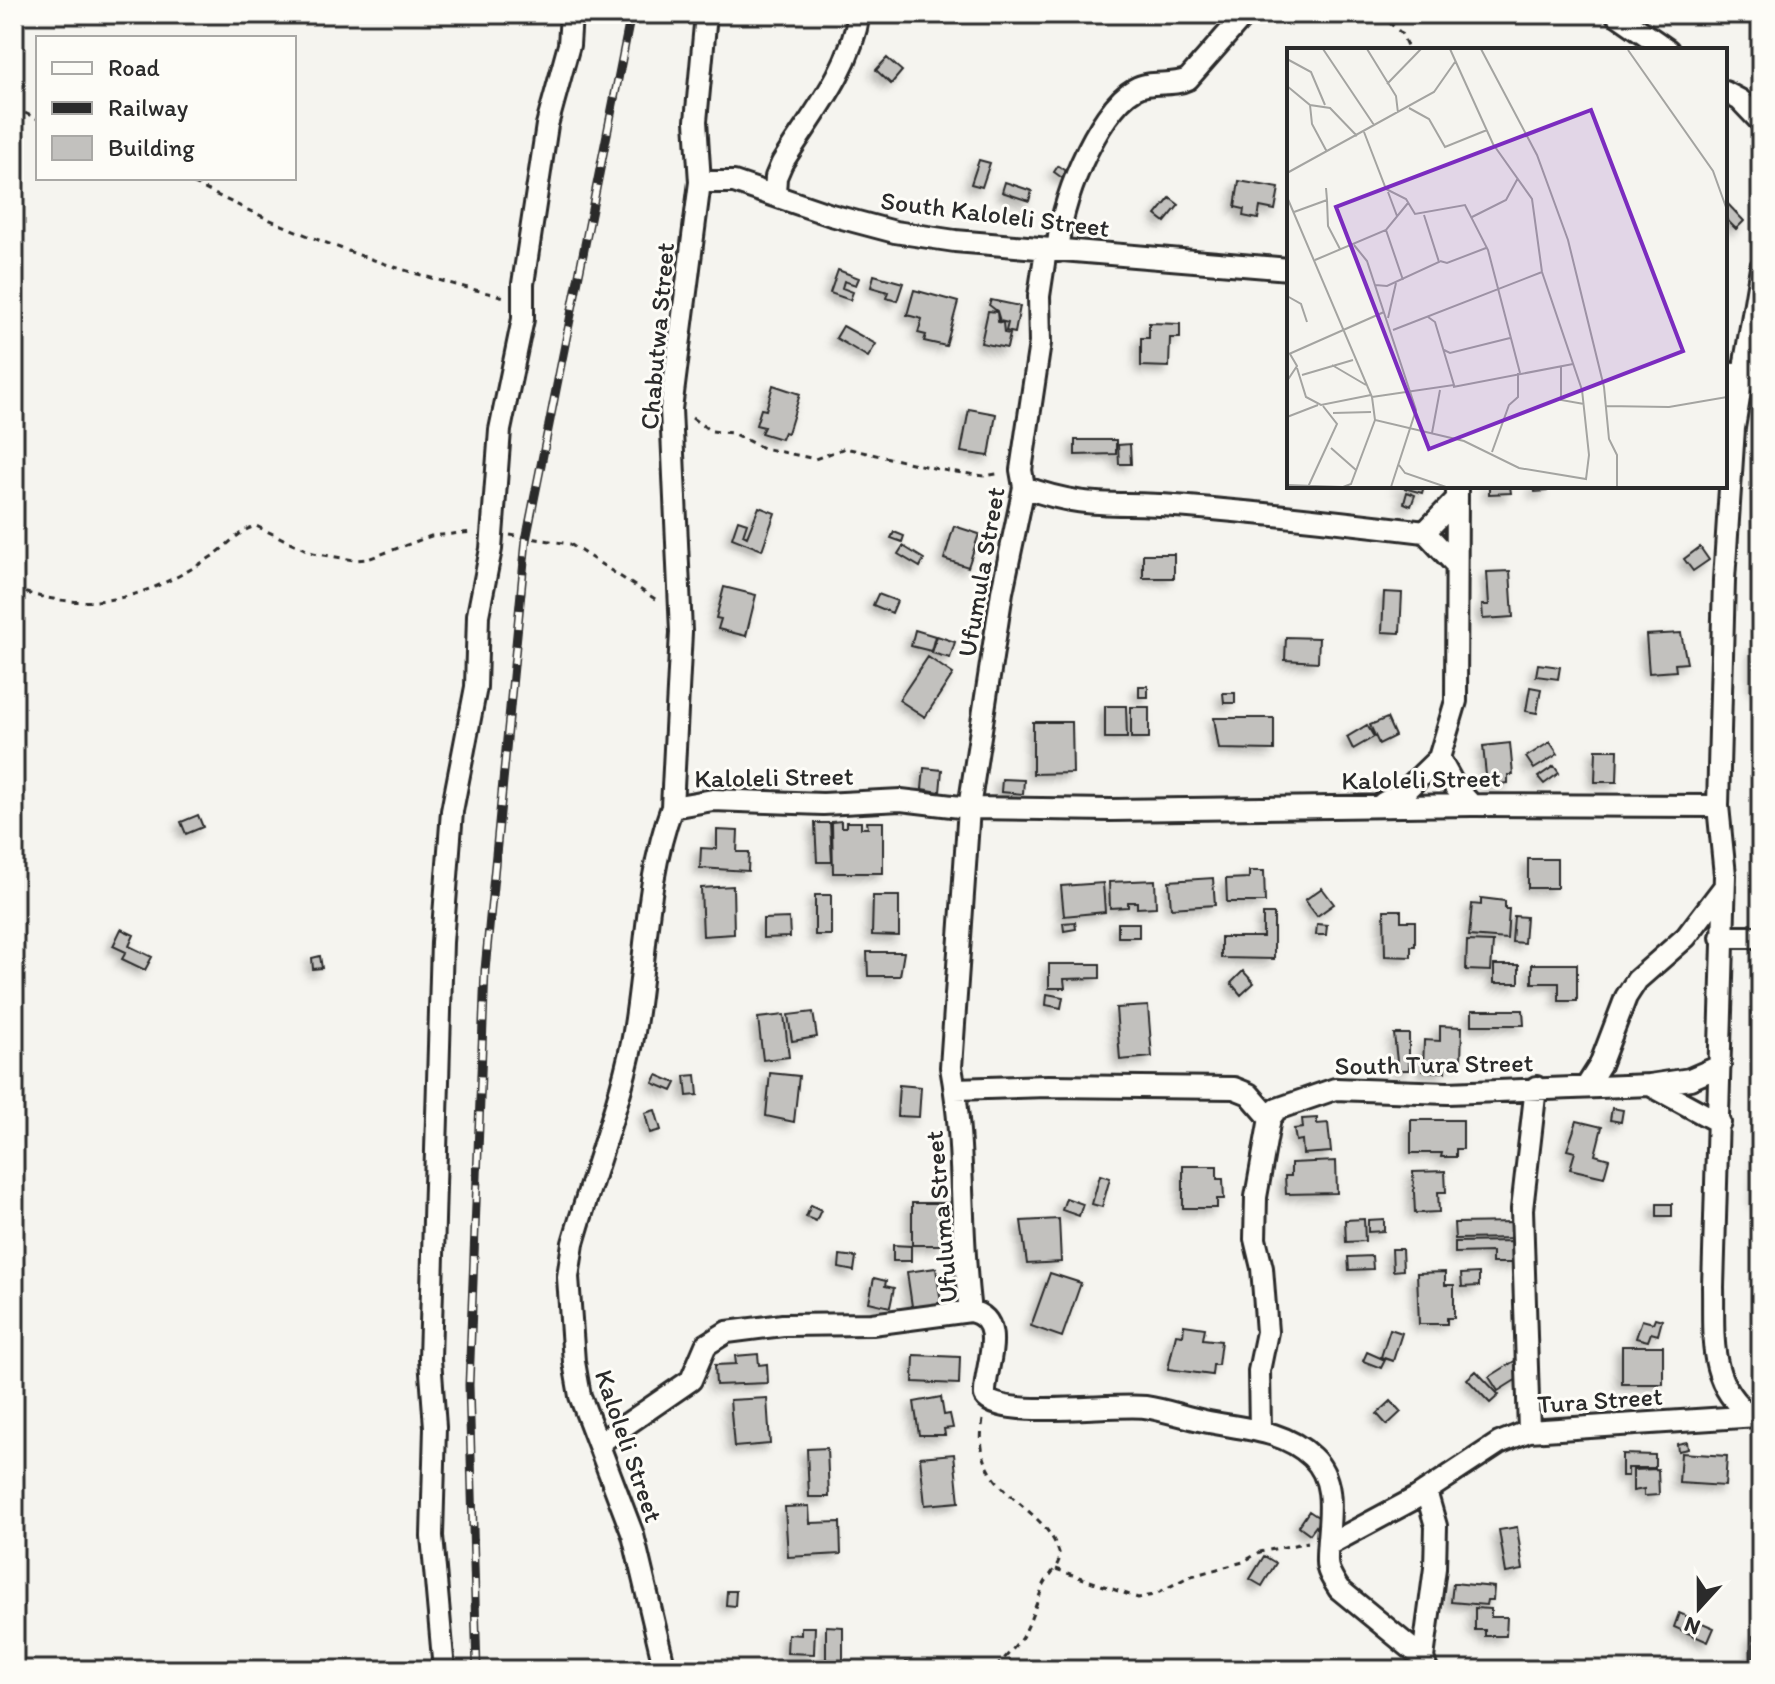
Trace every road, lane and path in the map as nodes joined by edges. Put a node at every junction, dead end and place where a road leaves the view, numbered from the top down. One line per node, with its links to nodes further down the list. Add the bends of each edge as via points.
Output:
1 (571, 14): 19 (street, via 569,45 547,125)
2 (706, 14): 14 (street, Chabutwa Street, via 696,121)
3 (859, 14): 15 (street, via 842,69 782,163)
4 (1245, 14): 16 (street, Ufumula Street, via 1188,79 1138,87 1115,104 1065,206)
5 (1380, 14): 7 (path, via 1401,33)
6 (1616, 14): 8 (street)
7 (1408, 48)
8 (1665, 48)
9 (1727, 93): 12 (street)
10 (14, 108): 11 (path)
11 (36, 118)
12 (1761, 122)
13 (187, 180): 19 (path, via 291,232 391,269)
14 (700, 182): 15 (street, South Kaloleli Street, via 734,182); 21 (street, Chabutwa Street)
15 (775, 194): 16 (street, South Kaloleli Street, via 895,232)
16 (1052, 251): 18 (street, South Kaloleli Street); 22 (street, Ufumula Street, via 1039,307 1040,343)
17 (1761, 267): 20 (street)
18 (1287, 269)
19 (523, 301): 24 (street, via 500,430)
20 (1743, 377): 32 (street, via 1730,464)
21 (671, 409): 22 (path, via 711,431 815,459 845,448 891,461); 28 (street, Chabutwa Street)
22 (1023, 479): 25 (street, via 1059,501 1088,505 1205,508); 34 (street, Ufumula Street)
23 (1457, 492): 25 (street); 26 (street)
24 (492, 527): 27 (path, via 431,536 354,560 313,553 256,526 175,580 118,600 77,603); 28 (path, via 526,540 570,544 659,601); 55 (street, via 478,615 476,687 452,811 442,942 430,1384 435,1427 432,1536)
25 (1425, 532): 26 (street)
26 (1455, 564): 29 (street, via 1456,701)
27 (14, 589)
28 (679, 608): 33 (street, Chabutwa Street)
29 (1439, 758): 30 (street); 31 (street, via 1405,791)
30 (1472, 805): 31 (street, Kaloleli Street); 32 (street, Kaloleli Street)
31 (1379, 806): 34 (street, Kaloleli Street)
32 (1718, 806): 35 (street)
33 (672, 807): 34 (street, Kaloleli Street, via 713,800 901,800); 50 (street, Kaloleli Street, via 654,881 632,1040 573,1243 568,1277 580,1396)
34 (969, 808): 42 (street, Ufuluma Street, via 951,1067)
35 (1724, 887): 36 (street); 41 (street, via 1686,937 1637,980)
36 (1721, 937): 37 (street); 38 (street)
37 (1761, 937)
38 (1720, 1066): 39 (street, South Tura Street, via 1690,1079); 44 (street)
39 (1650, 1085): 41 (street, South Tura Street); 44 (street)
40 (1536, 1087): 41 (street, South Tura Street); 43 (street, South Tura Street, via 1448,1093 1335,1089 1277,1109); 49 (street, via 1522,1209)
41 (1586, 1087)
42 (955, 1089): 43 (street, via 1234,1088 1249,1094); 45 (street, Ufuluma Street)
43 (1270, 1118): 48 (street, via 1256,1197 1255,1239 1267,1332 1259,1371)
44 (1720, 1123): 47 (street, via 1714,1354 1733,1403)
45 (970, 1311): 46 (street, Ufuluma Street, via 984,1318 993,1334 985,1380); 50 (street, via 872,1324 727,1332 706,1345 691,1380)
46 (989, 1402): 48 (street, via 1029,1408 1143,1407); 53 (path, via 982,1425 986,1462 1002,1489 1058,1549)
47 (1756, 1416): 49 (street, Tura Street)
48 (1260, 1430): 52 (street, via 1315,1459 1327,1483)
49 (1529, 1431): 51 (street, Tura Street, via 1499,1443)
50 (601, 1442): 56 (street, Kaloleli Street, via 633,1535)
51 (1426, 1491): 52 (street, Tura Street); 54 (street, via 1436,1526)
52 (1330, 1539): 53 (path, via 1260,1552 1138,1598); 54 (street, via 1327,1562 1339,1589)
53 (1055, 1569): 57 (path, via 1042,1586 1020,1645)
54 (1425, 1664)
55 (444, 1670)
56 (665, 1670)
57 (993, 1670)

